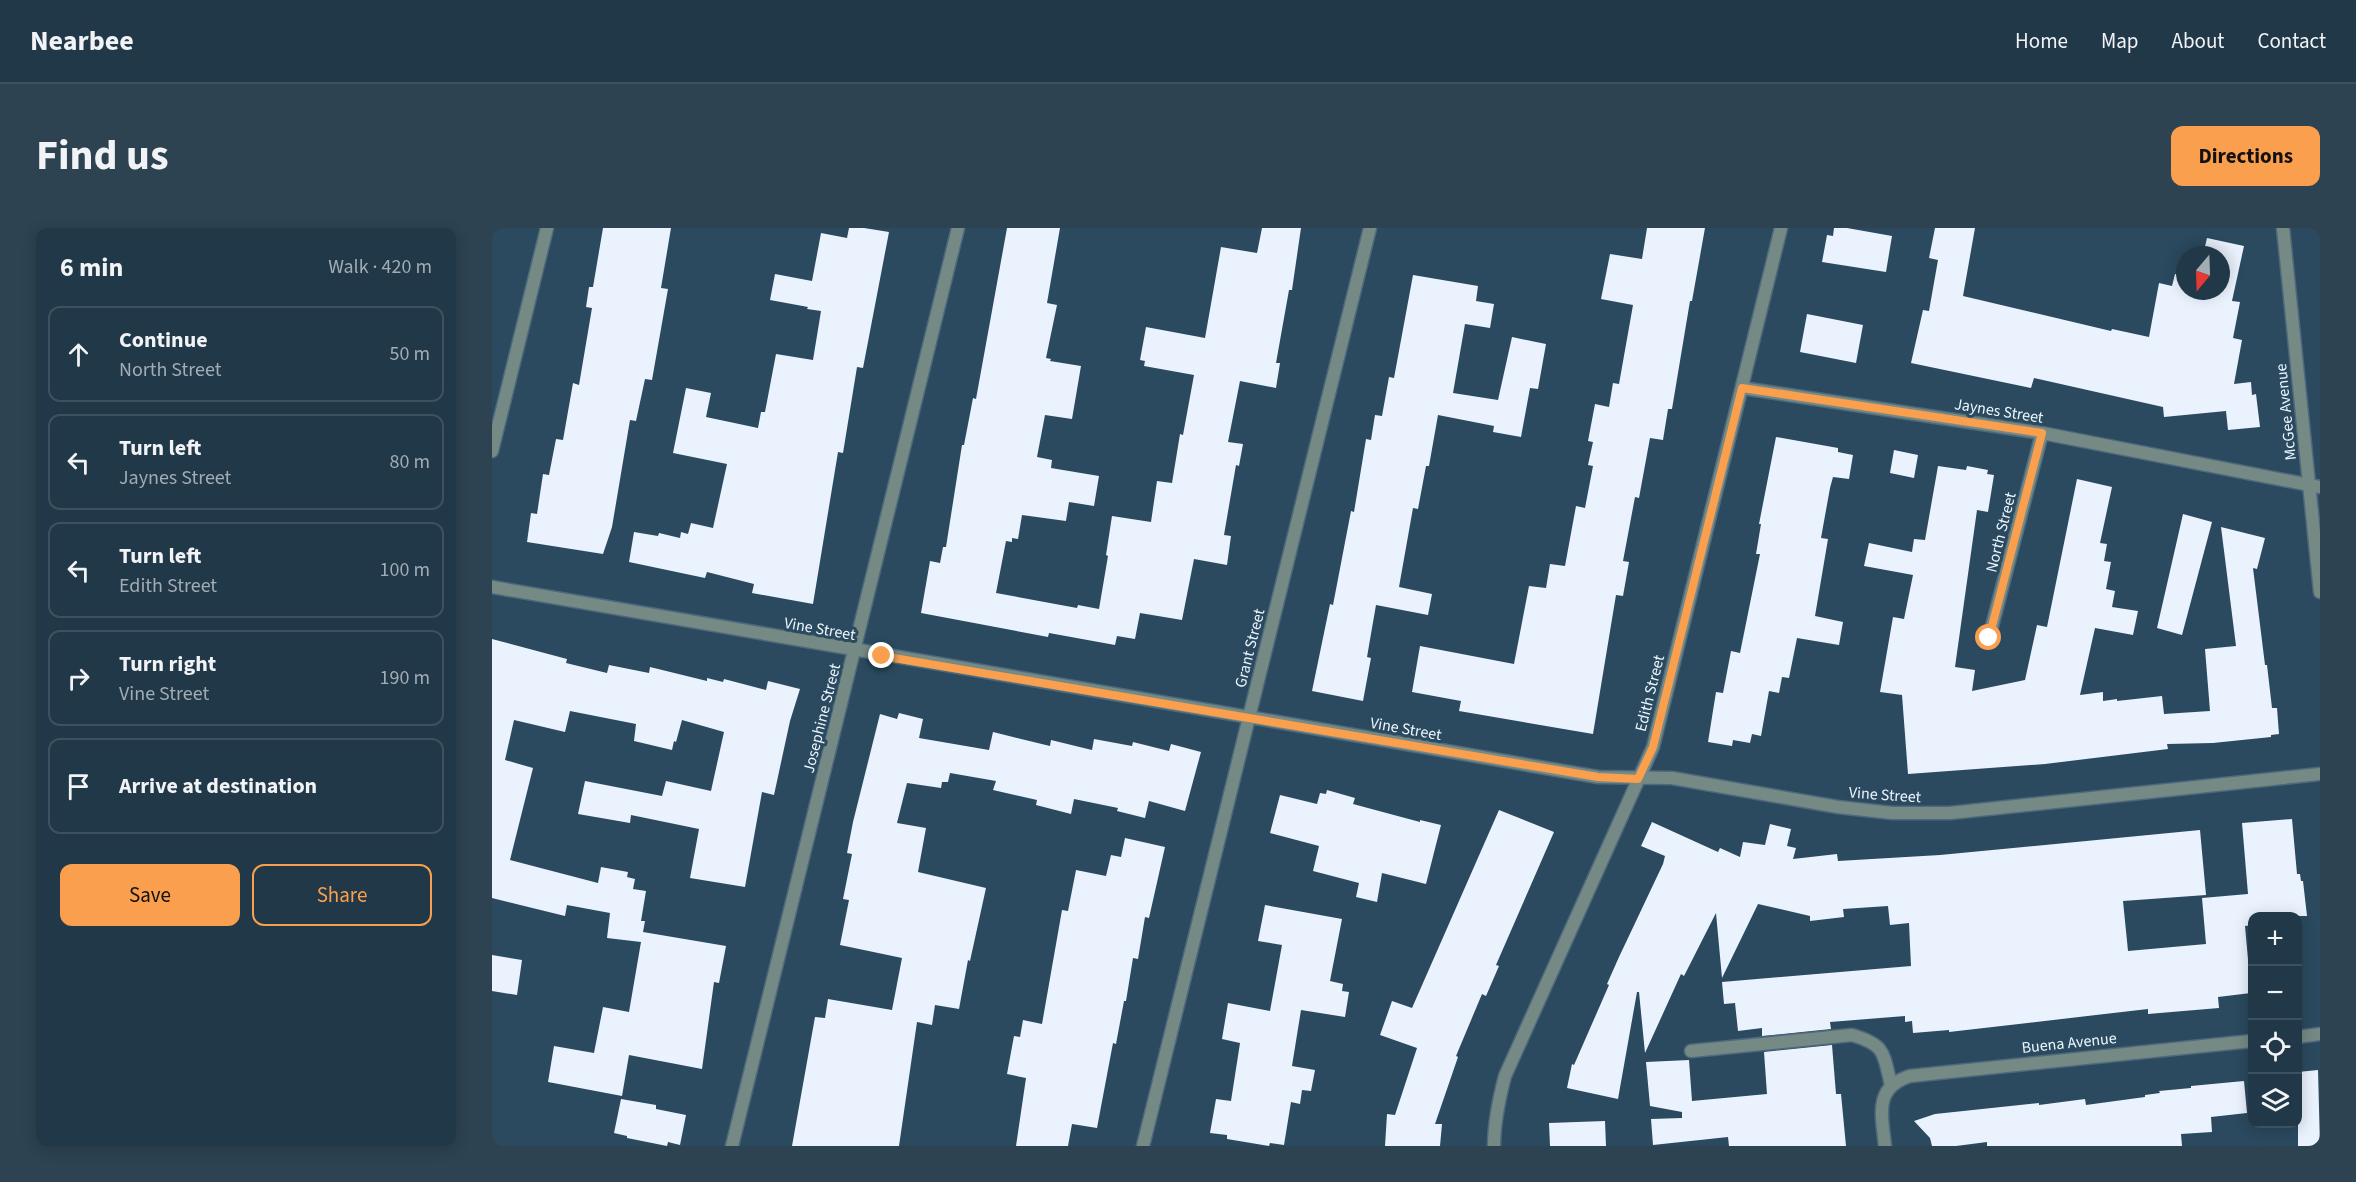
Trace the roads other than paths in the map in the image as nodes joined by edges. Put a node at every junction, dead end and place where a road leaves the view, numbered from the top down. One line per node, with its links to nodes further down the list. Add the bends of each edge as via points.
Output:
1 (547, 228): 8 (street)
2 (958, 228): 13 (street, Josephine Street)
3 (1370, 228): 14 (street, Grant Street)
4 (1781, 228): 6 (street, Edith Street)
5 (2283, 228): 9 (street, McGee Avenue)
6 (1742, 388): 7 (street, Jaynes Street); 16 (street, Edith Street, via 1653,747)
7 (2042, 433): 9 (street, Jaynes Street); 12 (street, North Street)
8 (492, 451)
9 (2315, 487): 11 (street, McGee Avenue)
10 (492, 587): 13 (street, Vine Street)
11 (2320, 592)
12 (1989, 638)
13 (854, 651): 14 (street, Vine Street); 22 (street, Josephine Street)
14 (1249, 718): 16 (street, Vine Street, via 1598,777); 23 (street, Grant Street)
15 (2320, 774): 16 (street, Vine Street, via 1950,813 1881,812 1672,778)
16 (1638, 779): 24 (street, Edith Street, via 1506,1076 1498,1103)
17 (2320, 1034): 18 (street)
18 (2302, 1036)
19 (2248, 1041): 21 (street, Buena Avenue, via 1940,1071 1910,1076)
20 (1691, 1051): 21 (street, via 1852,1035 1872,1041 1882,1052)
21 (1891, 1085): 25 (street, via 1883,1096 1881,1112)
22 (732, 1146)
23 (1143, 1146)
24 (1494, 1146)
25 (1885, 1146)

